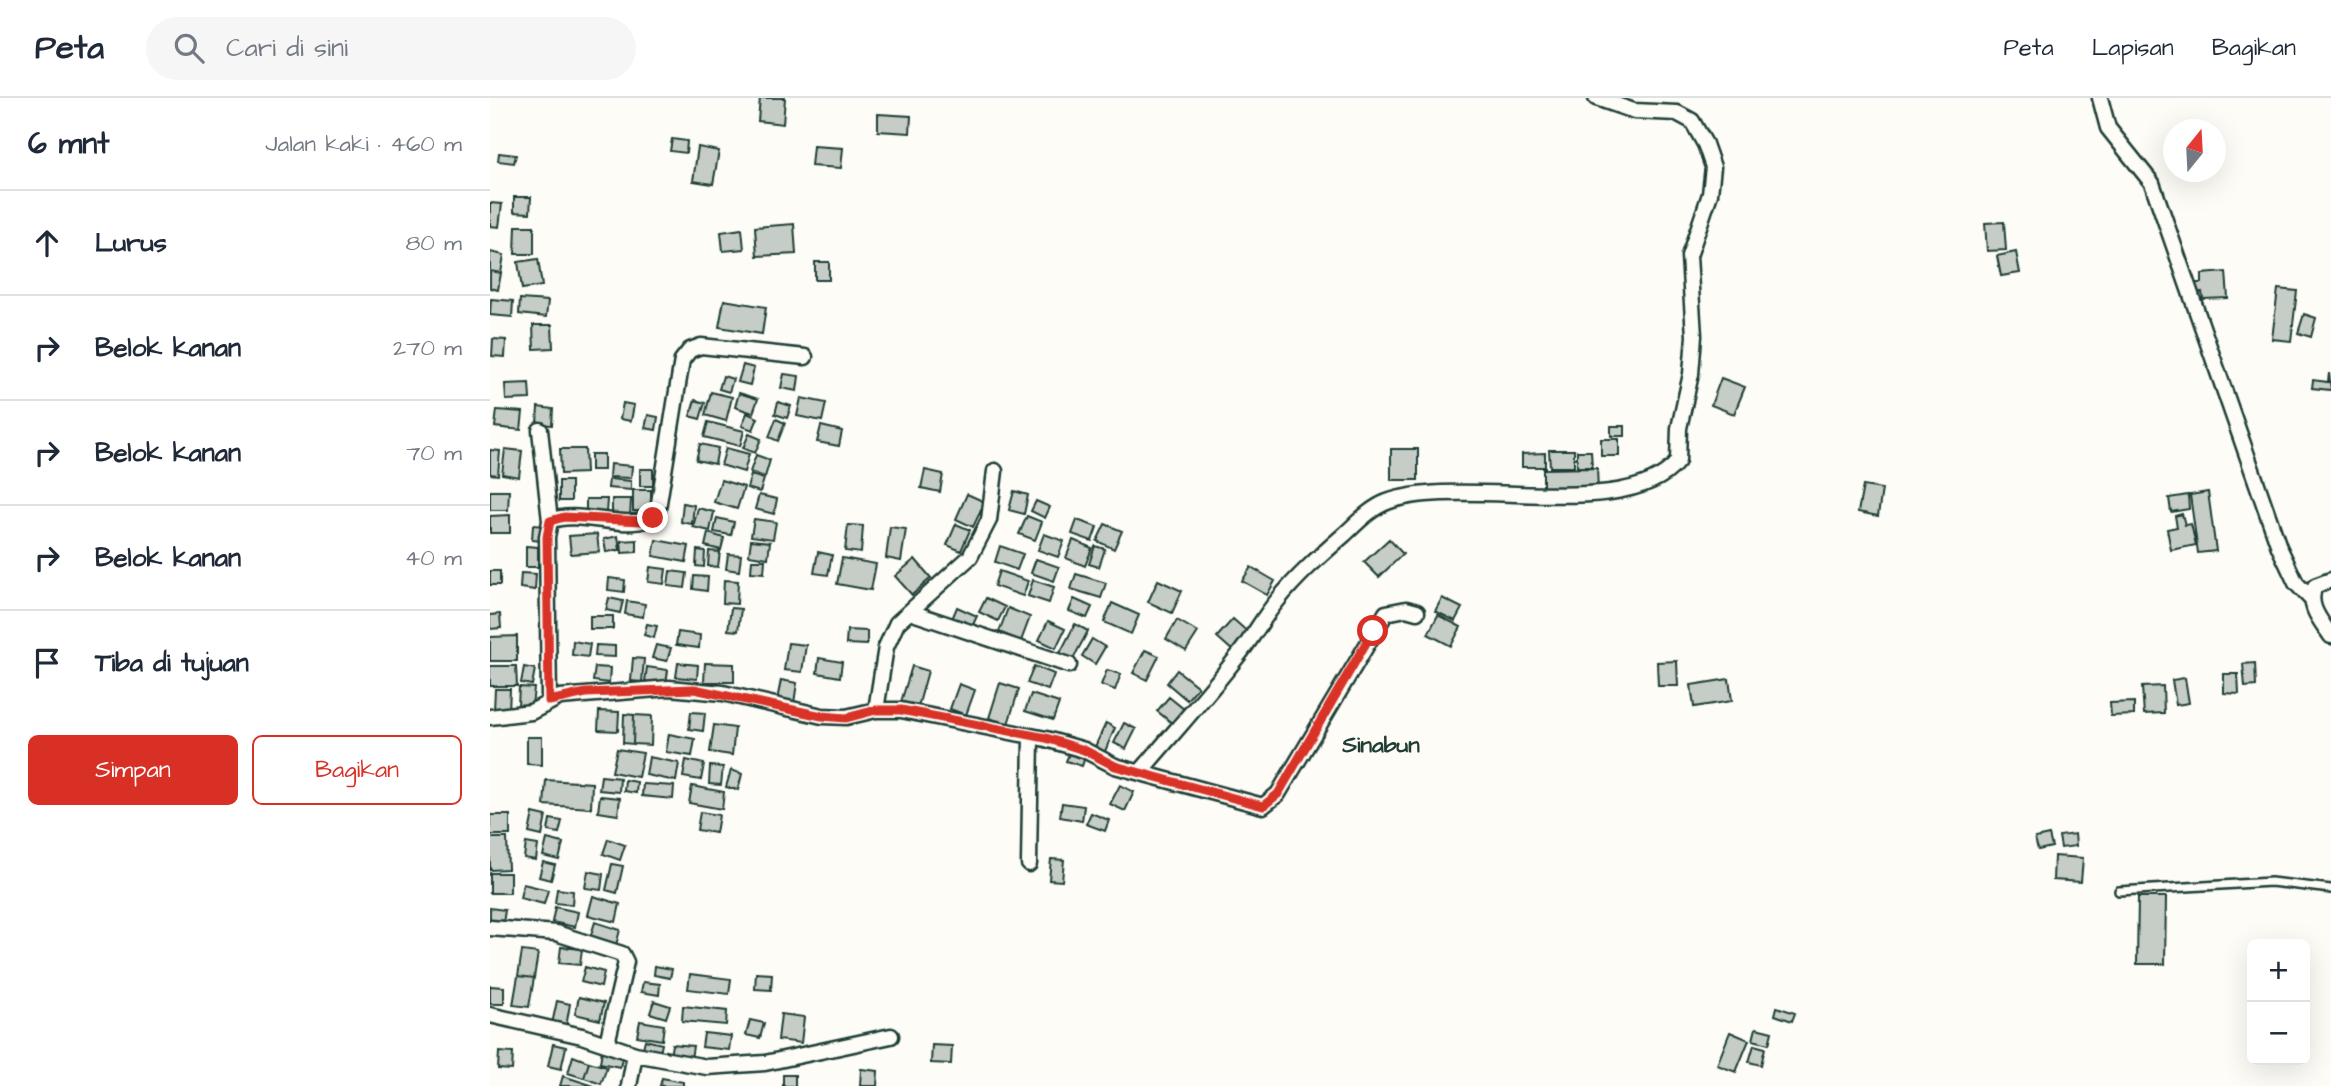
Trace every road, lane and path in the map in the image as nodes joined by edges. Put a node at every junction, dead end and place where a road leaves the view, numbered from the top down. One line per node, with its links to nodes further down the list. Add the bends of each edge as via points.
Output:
1 (1597, 98): 17 (street, via 1634,111 1677,113 1692,121 1713,167 1710,194 1689,256 1694,336 1678,461 1658,481 1629,490 1413,494 1384,503 1316,558 1277,600 1239,656)
2 (2100, 98): 8 (street, via 2108,128 2152,183 2279,547 2296,583)
3 (805, 357): 6 (street, via 701,346 690,350 682,360 674,395 657,515 641,521 564,517)
4 (540, 430): 6 (street)
5 (995, 471): 9 (street, via 989,520 970,557)
6 (550, 521): 13 (street)
7 (2331, 580): 8 (street, via 2315,586)
8 (2312, 600): 11 (street)
9 (910, 612): 12 (street); 14 (street, via 897,623 886,648)
10 (1417, 612): 17 (street, via 1386,613 1269,803 1242,802)
11 (2331, 636)
12 (1069, 665)
13 (549, 701): 14 (street, via 586,693 694,689 822,716 846,718); 15 (street, via 531,712)
14 (876, 710): 16 (street, via 901,710)
15 (490, 717)
16 (1031, 736): 17 (street); 18 (street)
17 (1141, 771)
18 (1029, 864)
19 (2331, 889): 20 (lane, via 2271,882)
20 (2119, 891)
21 (490, 928): 24 (street, via 556,933 622,954 626,962)
22 (490, 1015): 24 (street)
23 (891, 1036): 25 (street, via 739,1065 688,1065)
24 (607, 1043): 25 (street)
25 (635, 1054): 26 (street)
26 (629, 1086)

